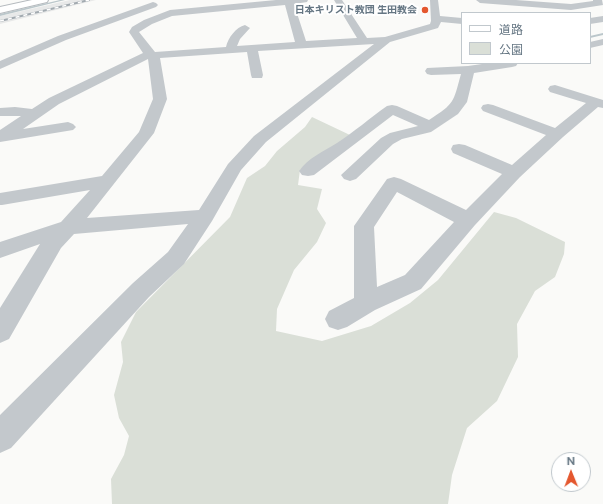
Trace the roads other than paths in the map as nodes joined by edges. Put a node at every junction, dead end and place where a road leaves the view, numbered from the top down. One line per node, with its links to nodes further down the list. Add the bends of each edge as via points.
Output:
1 (44, 0): 10 (main road)
2 (289, 0): 3 (street); 11 (street); 21 (street)
3 (304, 0)
4 (338, 0): 18 (street)
5 (480, 0): 6 (street, via 572,7 600,3)
6 (597, 0)
7 (183, 2): 11 (street)
8 (155, 3): 15 (street); 23 (street)
9 (435, 9): 13 (street); 17 (street, via 434,26)
10 (0, 10)
11 (170, 14): 15 (street)
12 (603, 20): 14 (street)
13 (461, 21)
14 (591, 21)
15 (148, 22): 26 (street, via 134,32)
16 (245, 28): 25 (street, via 236,36)
17 (386, 40): 18 (street); 50 (street, via 260,139 234,168)
18 (364, 41): 21 (street)
19 (22, 42): 23 (street)
20 (603, 42): 22 (street)
21 (301, 45): 24 (street)
22 (591, 45)
23 (41, 47): 31 (street)
24 (252, 48): 25 (street); 34 (street)
25 (231, 49): 26 (street)
26 (152, 55): 39 (street, via 145,56 54,101); 48 (street, via 160,100 146,133)
27 (452, 57): 29 (street)
28 (461, 64): 32 (street)
29 (461, 64)
30 (506, 64): 32 (street)
31 (0, 65)
32 (469, 70): 33 (street); 40 (street, via 460,102 453,111)
33 (431, 71)
34 (257, 75)
35 (555, 89): 36 (street)
36 (600, 103): 42 (street)
37 (488, 108): 42 (street)
38 (0, 112): 39 (street)
39 (33, 114): 43 (street)
40 (431, 126): 45 (street, via 392,109); 47 (street, via 387,141)
41 (68, 127): 43 (street)
42 (557, 134): 46 (street)
43 (0, 137)
44 (459, 149): 46 (street)
45 (308, 170)
46 (514, 173): 51 (street)
47 (350, 175)
48 (108, 181): 49 (street); 52 (street)
49 (2, 199)
50 (205, 216): 52 (street); 57 (street, via 176,258 141,290)
51 (468, 220): 54 (street, via 413,282); 54 (street, via 394,183 364,226)
52 (68, 227): 53 (street); 56 (street, via 53,242)
53 (0, 250)
54 (366, 302): 55 (street)
55 (338, 319)
56 (0, 331)
57 (0, 437)

